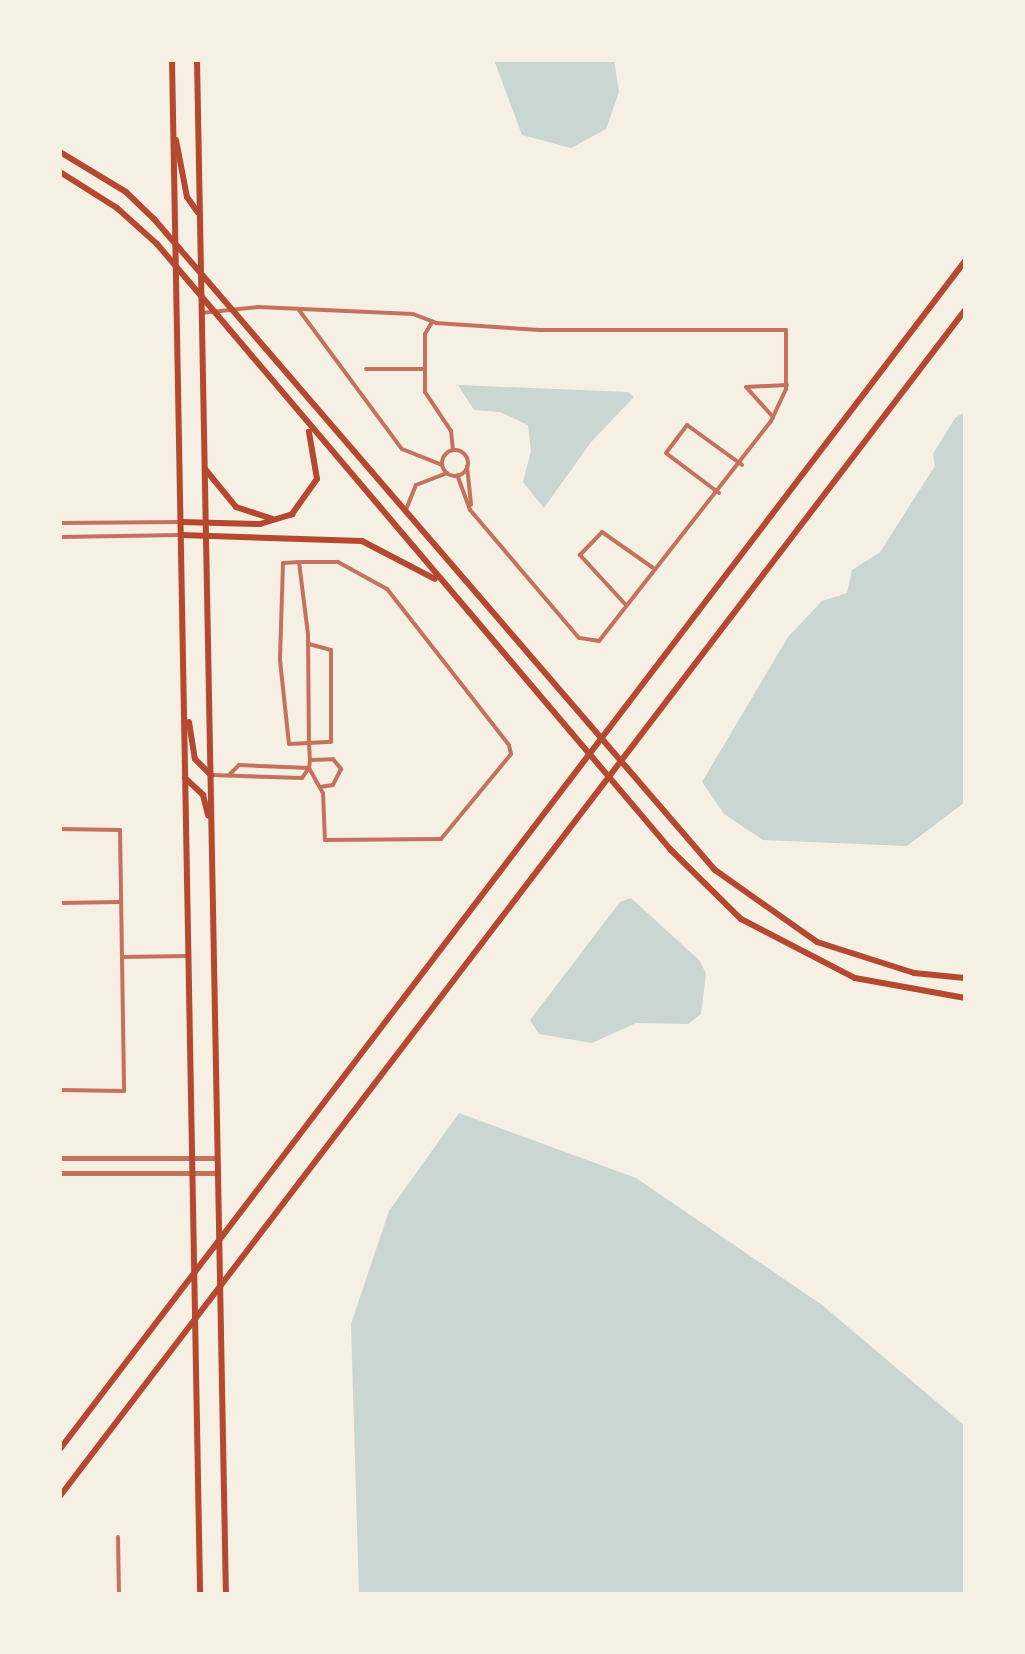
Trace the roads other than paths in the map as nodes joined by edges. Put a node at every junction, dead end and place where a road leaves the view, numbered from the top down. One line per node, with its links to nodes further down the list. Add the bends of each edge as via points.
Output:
1 (172, 60): 3 (main road)
2 (196, 60): 6 (main road)
3 (172, 124): 6 (main road, via 187,197); 29 (main road)
4 (60, 152): 26 (main road, via 126,192 154,218)
5 (60, 172): 16 (main road, via 117,208 156,244)
6 (199, 214): 10 (main road)
7 (965, 261): 66 (main road)
8 (299, 310): 10 (street); 11 (street, via 413,314); 18 (street, via 402,450)
9 (965, 310): 67 (main road)
10 (201, 313): 21 (main road)
11 (432, 322): 13 (street, via 425,334); 14 (street, via 540,330 780,328 786,330)
12 (366, 369): 13 (street)
13 (425, 369): 17 (street, via 425,392 451,431)
14 (786, 385): 15 (street); 15 (street, via 746,387)
15 (773, 417): 19 (street)
16 (308, 426): 27 (main road, via 317,479 304,506); 38 (main road)
17 (453, 450): 18 (street); 20 (street)
18 (442, 464): 22 (street)
19 (742, 464): 24 (street); 24 (street, via 687,425 676,439 666,453)
20 (467, 466): 23 (street); 25 (street)
21 (204, 469): 27 (main road, via 236,507); 31 (main road)
22 (447, 473): 23 (street); 26 (street, via 416,485)
23 (456, 475): 25 (street)
24 (720, 494): 37 (street, via 667,562)
25 (470, 510): 39 (street, via 580,638 598,641)
26 (406, 512): 57 (main road, via 715,870 817,942 914,973)
27 (278, 520): 31 (main road)
28 (113, 522): 29 (street); 30 (street); 32 (street)
29 (180, 522): 31 (main road); 33 (main road)
30 (60, 523)
31 (205, 524): 34 (main road)
32 (109, 535): 33 (street); 35 (street)
33 (181, 535): 34 (main road); 41 (main road)
34 (206, 536): 38 (main road, via 362,541); 47 (main road)
35 (60, 537)
36 (298, 562): 40 (street); 42 (street, via 283,562 280,660 289,744); 50 (street, via 338,562 387,589 511,754 441,839 325,840)
37 (653, 568): 39 (street); 39 (street, via 602,532 580,555)
38 (444, 585): 58 (main road, via 741,919 854,978)
39 (624, 604)
40 (308, 644): 42 (street); 42 (street, via 330,650 331,742)
41 (186, 701): 47 (main road, via 195,759); 48 (main road)
42 (309, 743): 43 (street)
43 (310, 760): 45 (street); 50 (street, via 333,759 341,769 333,786)
44 (287, 764): 45 (street); 46 (street, via 238,765); 49 (street)
45 (309, 768): 49 (street, via 302,778); 50 (street)
46 (230, 774): 47 (street); 49 (street)
47 (210, 775): 51 (main road)
48 (185, 778): 51 (main road, via 203,795); 55 (main road)
49 (288, 779)
50 (320, 786)
51 (212, 826): 62 (main road)
52 (60, 829): 53 (street, via 120,830)
53 (121, 902): 54 (street); 56 (street)
54 (60, 903)
55 (189, 956): 56 (street); 61 (main road)
56 (122, 957): 59 (street, via 124,1091)
57 (965, 978)
58 (965, 998)
59 (60, 1090)
60 (60, 1158): 61 (street)
61 (192, 1158): 62 (street); 65 (main road)
62 (218, 1158): 64 (main road)
63 (60, 1173): 65 (street)
64 (218, 1173): 65 (street); 71 (main road)
65 (192, 1174): 70 (main road)
66 (60, 1450)
67 (60, 1496)
68 (118, 1537): 69 (street)
69 (118, 1594)
70 (200, 1594)
71 (226, 1594)

